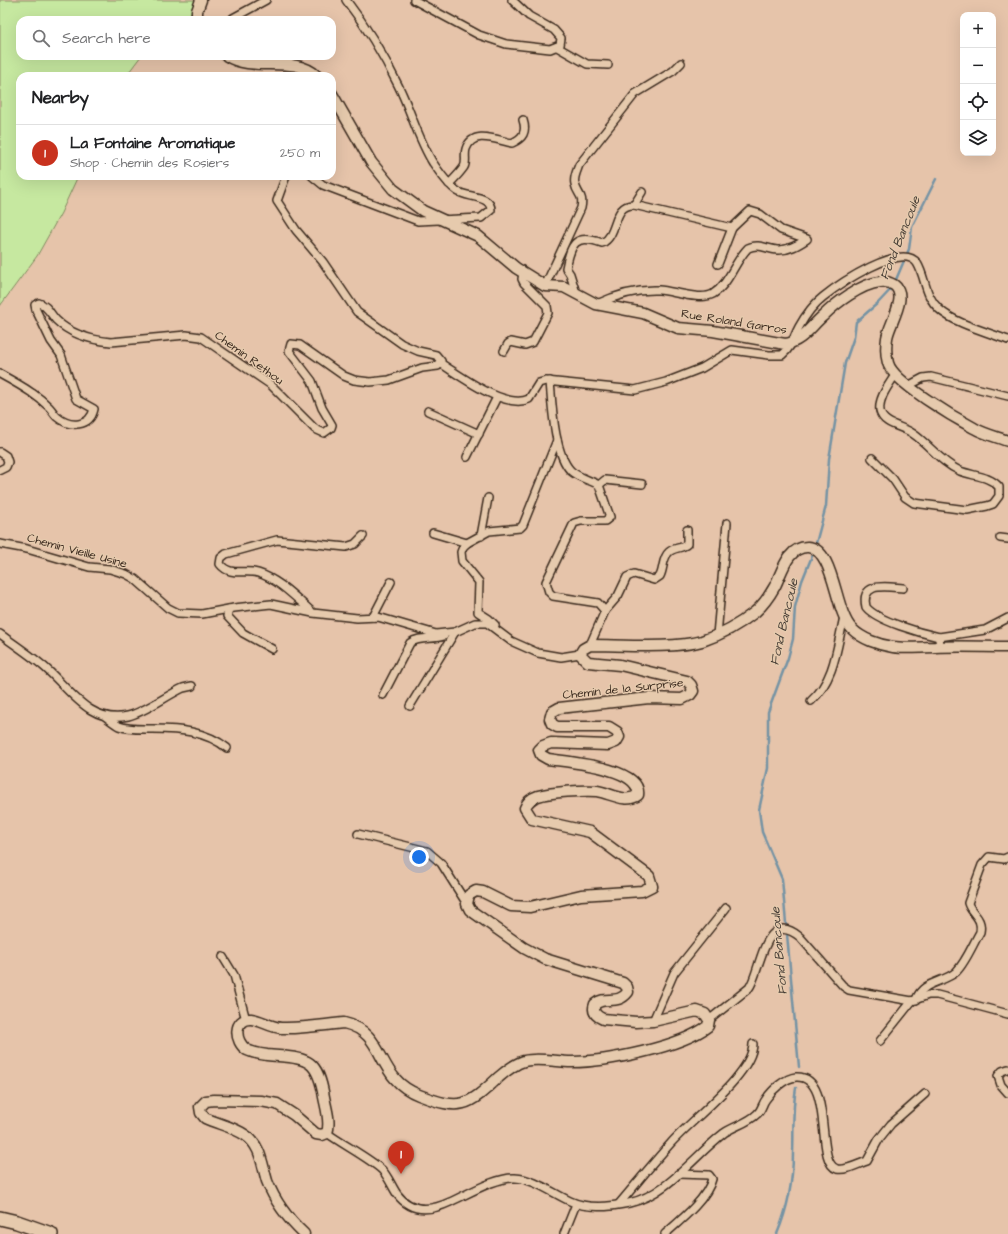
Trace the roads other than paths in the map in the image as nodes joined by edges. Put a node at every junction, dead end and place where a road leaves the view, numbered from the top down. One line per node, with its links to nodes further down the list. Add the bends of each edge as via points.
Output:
1 (201, 0): 6 (main road)
2 (266, 0): 7 (street)
3 (346, 0): 17 (street, via 383,57 399,86 418,136 433,163)
4 (414, 0): 8 (street, via 492,40 536,48)
5 (512, 0): 8 (street, via 529,16 558,34 562,42)
6 (197, 16)
7 (237, 16)
8 (557, 47): 11 (street, via 587,64)
9 (235, 60): 12 (main road, via 252,65 294,65)
10 (681, 63): 24 (street, via 673,71 635,94 579,165 574,185 582,197 581,208)
11 (608, 65)
12 (310, 72)
13 (336, 101): 20 (main road, Rue Roland Garros, via 371,162 386,180 406,200)
14 (522, 120): 17 (street, via 526,129 524,135 512,143 483,137 472,139 467,147 463,169)
15 (285, 180): 30 (street, via 278,201 281,210 323,262 353,308 387,335 418,351 436,355 440,358)
16 (317, 180): 20 (street, via 323,185 418,221)
17 (449, 184): 20 (street, via 465,195 484,199 491,210 481,218)
18 (642, 192): 19 (street)
19 (634, 206): 21 (street); 25 (street, via 626,206 619,212 611,236 604,242 584,238 572,247 566,268)
20 (440, 219): 23 (main road, Rue Roland Garros, via 478,236)
21 (732, 228): 22 (street); 26 (street, via 750,211 760,214 781,230 807,239 790,248 779,250 758,246 748,248 726,282 705,297 669,291 646,291 614,296)
22 (718, 264)
23 (523, 273): 24 (main road, Rue Roland Garros); 29 (street, Rue Roland Garros, via 524,283 547,306 548,313 533,342 525,345 511,342)
24 (545, 286): 25 (main road, Rue Roland Garros, via 564,287)
25 (576, 293): 26 (main road, Rue Roland Garros)
26 (596, 304): 28 (main road, Rue Roland Garros, via 636,312 687,330 713,331 779,344)
27 (1008, 340): 28 (street, via 947,316 937,308 928,295 916,263 902,256 883,261 822,297 799,326)
28 (793, 344): 32 (main road, Rue Roland Garros, via 843,299 871,284 887,281 898,288 900,295 888,337 887,351 888,363); 33 (street, via 776,356 732,350 702,368 666,382 635,390)
29 (504, 351)
30 (440, 363): 31 (street, Chemin Rethou, via 438,366 422,368 389,380 370,382 344,376 300,344 291,344 289,351 312,381 322,408 332,425 324,433 315,429 271,385 201,337 186,334 100,341 64,327 39,303 35,305 36,310 61,355 76,399 92,406 92,415 80,424 68,422 57,417 50,407 31,392); 36 (street)
31 (0, 374)
32 (895, 375): 34 (main road, Rue Roland Garros); 43 (street, via 882,396 880,405 880,411 886,420 911,432 958,470 992,480 999,487 999,496 993,504 967,510 914,503 905,497 893,479)
33 (550, 381): 36 (street, via 539,383 532,396 524,401); 39 (street)
34 (908, 386): 35 (street, via 931,377); 40 (main road, Rue Roland Garros, via 974,428)
35 (1008, 396)
36 (496, 397): 38 (street)
37 (428, 411): 38 (street)
38 (479, 434): 42 (street)
39 (557, 440): 46 (street, via 572,472); 52 (street, via 524,525 513,529 496,529)
40 (1008, 441)
41 (0, 452): 44 (street, via 6,456 8,462 6,467)
42 (467, 457)
43 (872, 458)
44 (0, 470)
45 (642, 484): 46 (street, via 605,480)
46 (599, 485): 58 (street, via 609,519 605,522 574,523 546,582 553,596 598,604)
47 (488, 498): 52 (street)
48 (727, 523): 66 (street)
49 (687, 530): 58 (street, via 687,544 667,554 660,576 654,580 634,574 627,577 618,596)
50 (433, 533): 53 (street)
51 (363, 536): 59 (street, via 355,544 346,547 277,540 226,554 221,558 220,564 226,570 258,573)
52 (481, 536): 53 (street)
53 (467, 543): 63 (street, via 461,556 465,566 479,582 477,609)
54 (0, 544): 57 (street, Chemin Vieille Usine, via 27,548 90,567 126,574 178,613 202,614)
55 (391, 582): 60 (street)
56 (903, 588): 67 (street, via 872,588 867,594 866,607 871,612)
57 (229, 609): 59 (street, Chemin Vieille Usine, via 271,604); 70 (street, via 227,616 236,627)
58 (606, 611): 68 (street)
59 (313, 613): 60 (street, Chemin Vieille Usine, via 357,618)
60 (373, 617): 64 (street, Chemin Vieille Usine, via 385,618 424,631)
61 (844, 617): 66 (main road, via 826,561 813,548 802,548 796,550 787,560 774,586 757,610); 67 (main road, via 852,629 878,644 894,647); 74 (street, via 828,681)
62 (1008, 618): 67 (street, via 985,630)
63 (499, 630): 64 (street, via 487,623 479,622); 71 (street, via 511,641 538,652 561,657)
64 (452, 633): 73 (street, via 434,639 417,639 410,643); 75 (street)
65 (0, 634): 76 (street, via 41,664 83,705)
66 (717, 635): 68 (main road, via 682,645)
67 (939, 642): 69 (main road)
68 (590, 645): 71 (main road)
69 (1008, 647)
70 (272, 649)
71 (580, 654): 80 (main road, Chemin de la Surprise, via 588,662 620,665 686,681 692,685 693,691 690,696 682,699 622,700 559,708 552,712 552,724 609,727 617,732 619,737 616,742 608,745 551,743 539,750 541,755 548,760 597,767 622,774 636,785 638,795 626,799 585,791 538,796 528,802 525,808 532,819 582,829 598,836 649,876 652,886 642,891 581,895 530,908 511,906 476,891 469,895)
72 (192, 686): 76 (street, via 183,688 129,716)
73 (383, 695)
74 (811, 701)
75 (410, 706)
76 (105, 716): 77 (street, via 120,726 204,734 217,739)
77 (227, 748)
78 (358, 834): 80 (street, via 431,854 441,863)
79 (1008, 857): 83 (street, via 989,857 982,865 968,903 979,919 980,932 958,969 950,976 922,989)
80 (467, 904): 87 (main road, via 470,910 524,948 545,959 623,983 628,992 619,1000 604,1000 595,1004 594,1014 598,1017)
81 (726, 908): 87 (street, via 674,973)
82 (223, 958): 85 (street, via 234,975)
83 (914, 1000): 84 (street, via 937,995); 86 (street, via 849,990 794,932 781,930 774,933 764,945 754,982); 88 (street)
84 (1008, 1014)
85 (246, 1020): 86 (main road, via 251,1019 279,1028 344,1023 353,1025 368,1034 385,1067 405,1089 452,1105 466,1103 481,1094 508,1068 524,1061 578,1062 633,1055 700,1032 708,1026); 93 (main road, via 240,1024 236,1033 240,1044 246,1049 254,1053 298,1058 313,1065 318,1071 328,1122)
86 (710, 1020): 87 (main road, via 705,1014 697,1011)
87 (653, 1022)
88 (880, 1041)
89 (753, 1044): 96 (street, via 750,1059 738,1075 671,1142)
90 (1008, 1069): 91 (street, via 998,1076)
91 (1008, 1093)
92 (925, 1094): 94 (street, via 890,1124 867,1161 838,1170 827,1157 818,1094 805,1080 797,1077 789,1079 765,1100 760,1112 724,1134)
93 (327, 1133): 95 (street, via 382,1171 398,1195 405,1202 421,1210 446,1204 502,1179 514,1178 533,1182); 99 (main road, via 316,1134 286,1109 269,1102 214,1100 206,1101 200,1106 205,1118 246,1135 254,1144 260,1153 267,1181 277,1203)
94 (678, 1174): 96 (street, via 647,1196); 101 (street, via 708,1175 712,1179 690,1212)
95 (576, 1204): 96 (street); 100 (street)
96 (620, 1204)
97 (0, 1218): 98 (highway)
98 (51, 1234)
99 (304, 1234)
100 (564, 1234)
101 (666, 1234)

